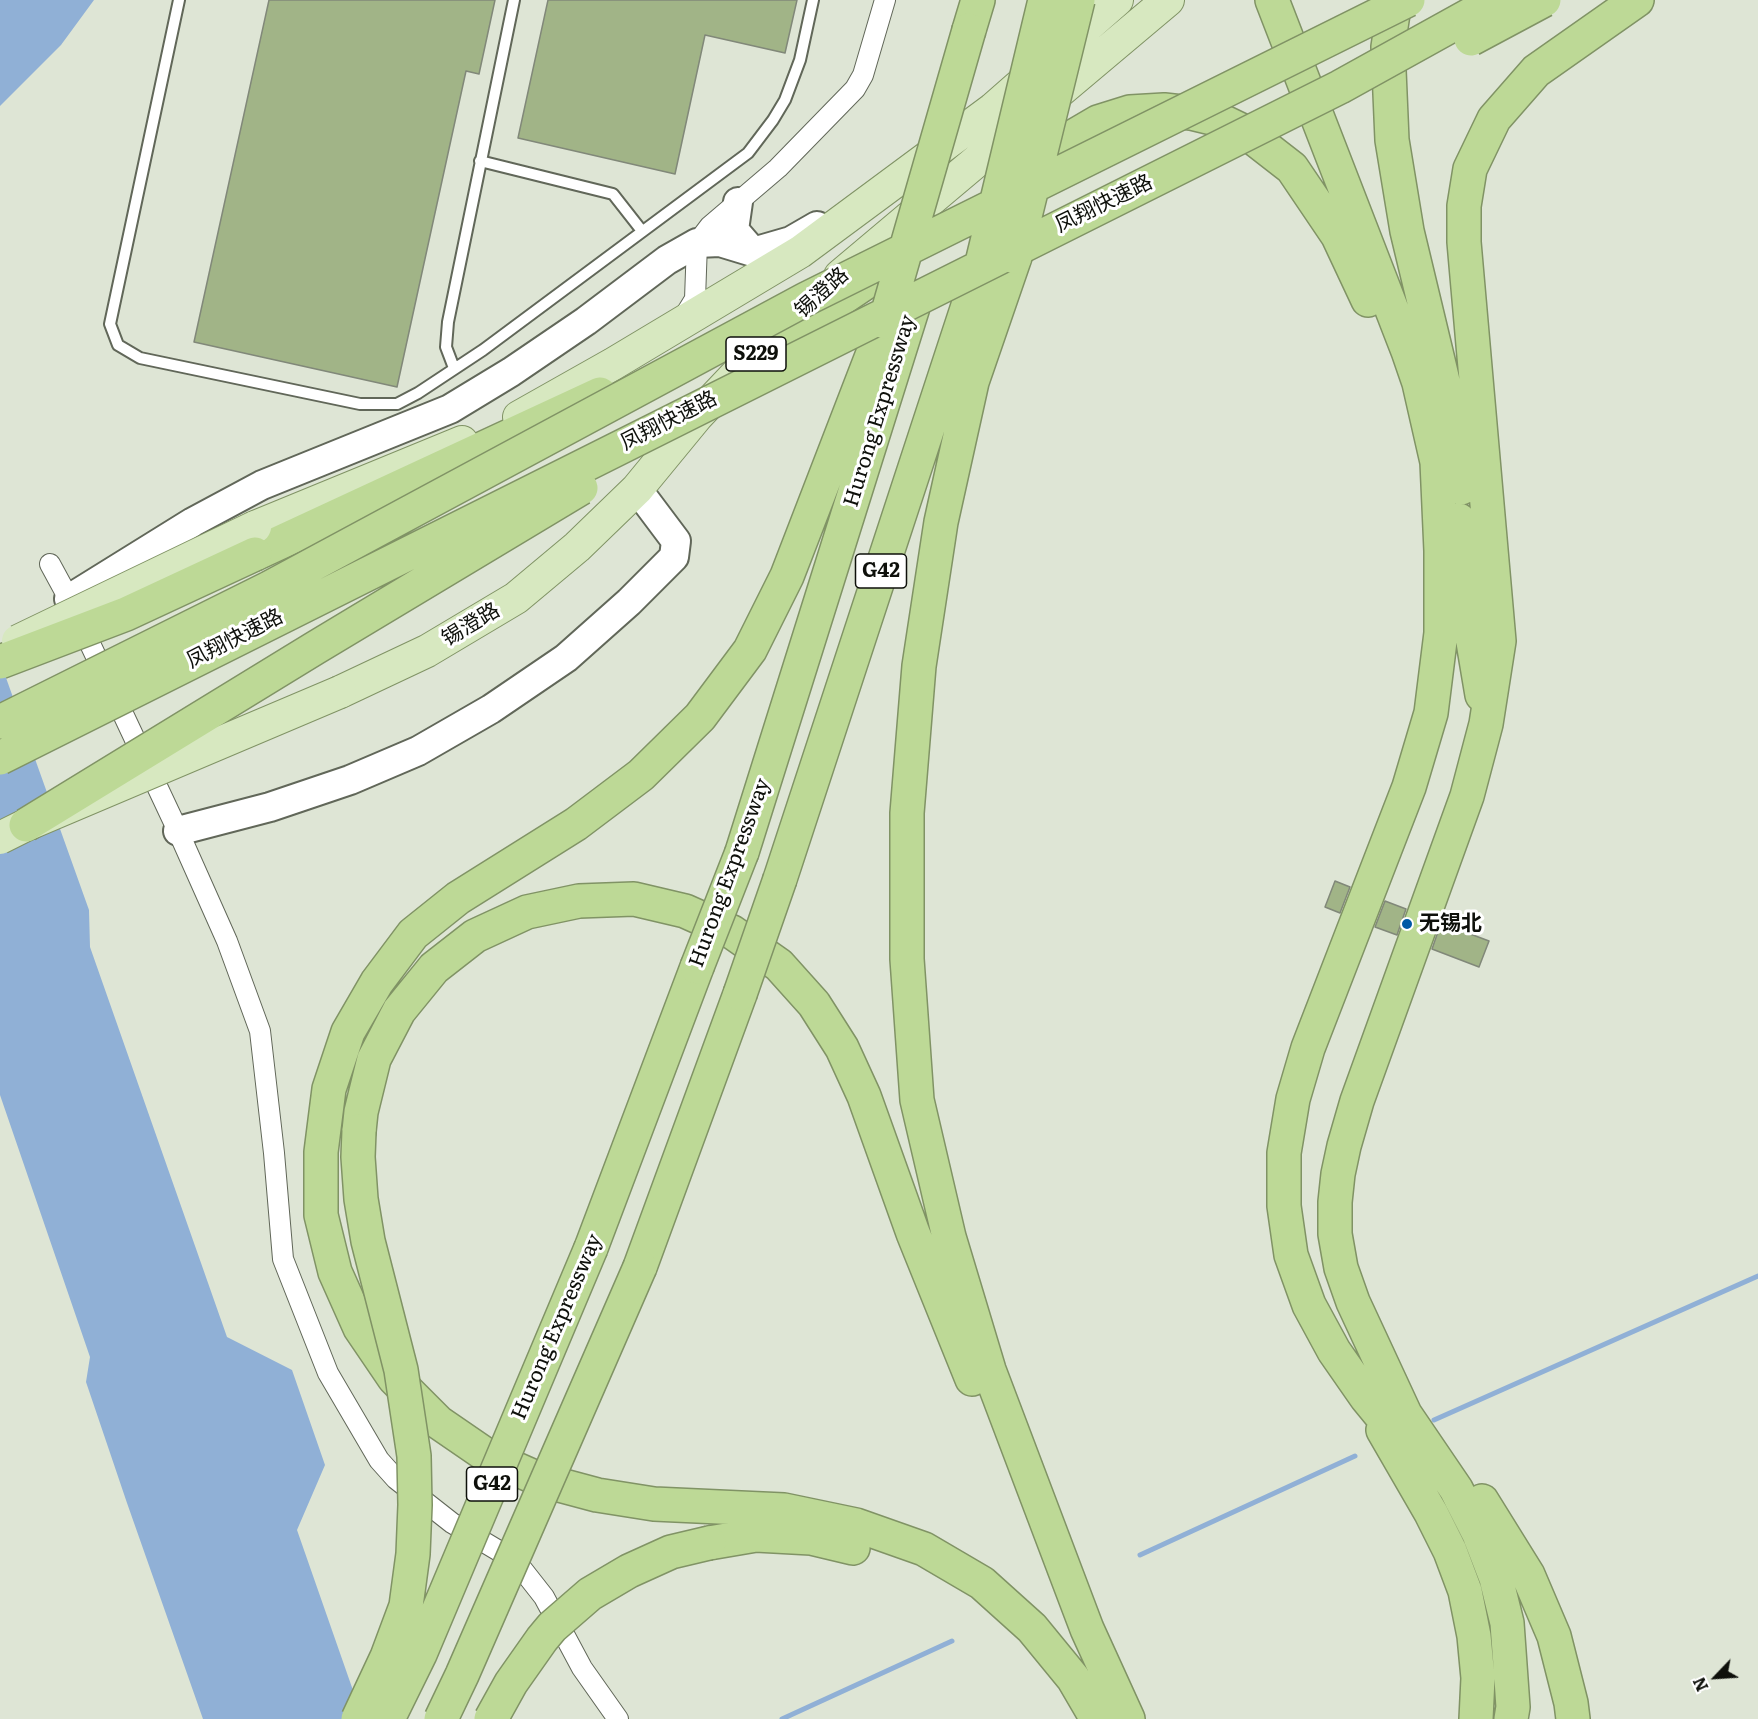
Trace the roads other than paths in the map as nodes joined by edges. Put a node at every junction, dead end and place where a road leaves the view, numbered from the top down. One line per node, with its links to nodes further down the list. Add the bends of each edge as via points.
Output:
1 (179, 0): 30 (lane, via 110,324 118,345 140,358 360,404 397,404)
2 (514, 0): 18 (lane)
3 (813, 0): 21 (lane, via 800,60 773,120 748,153)
4 (885, 0): 20 (street, via 863,75 855,89 778,168)
5 (1045, 0): 47 (highway, G42, bridge, via 982,263 740,993 640,1267)
6 (1078, 0): 44 (highway, bridge, via 1016,257 972,382 938,544 919,666 907,813 907,959 917,1100 949,1237 989,1370)
7 (1117, 0): 19 (main road, 锡澄路, via 993,109)
8 (1168, 0): 27 (main road, 锡澄路 / S229, via 871,248)
9 (1272, 0): 17 (highway)
10 (1292, 0): 17 (highway)
11 (1395, 0): 24 (highway, via 1388,47 1392,140 1407,231)
12 (1408, 0): 25 (highway, 凤翔快速路, bridge)
13 (1497, 0): 17 (highway, 凤翔快速路, bridge)
14 (1544, 0): 17 (highway, bridge, via 1479,37)
15 (1637, 0): 38 (highway, via 1536,71 1494,119 1470,169 1464,242 1499,641)
16 (982, 15): 46 (highway, Hurong Expressway / G42, bridge, via 913,307 742,852 591,1248 420,1654); 51 (highway, bridge, via 885,322 787,576 750,650 700,717 641,775 576,824 458,898 413,934 377,982 348,1032 329,1089 321,1152 321,1215 335,1272 360,1328 394,1378 438,1422 489,1457 541,1480 597,1495 654,1504 784,1510 856,1525 924,1549 982,1583 1032,1628 1073,1678)
17 (1325, 92): 24 (highway); 29 (highway, 凤翔快速路, bridge)
18 (480, 161): 21 (lane, via 613,194); 30 (lane, via 448,322 446,347)
19 (904, 174): 23 (main road, via 791,242); 26 (main road, 锡澄路, via 800,252)
20 (738, 202): 22 (street); 23 (main road, via 734,230)
21 (642, 231): 30 (lane)
22 (697, 243): 23 (main road, via 720,242); 26 (street, via 695,299); 34 (main road, via 667,260 511,372 450,409 262,485 193,522)
23 (753, 252)
24 (1390, 279): 27 (highway, via 1338,236 1292,168 1247,133 1220,120 1191,113 1130,112 1098,122 1069,139 894,264); 28 (highway); 28 (highway, via 1373,311)
25 (806, 299): 36 (highway, bridge, via 126,614); 37 (highway, 凤翔快速路, bridge, via 269,588)
26 (679, 324): 35 (main road, 锡澄路, bridge, via 509,422 255,527)
27 (770, 339): 31 (main road, 锡澄路 / S229, via 697,416)
28 (1413, 349): 32 (highway, via 1402,388 1423,468); 32 (highway, via 1461,456)
29 (812, 350): 39 (highway, 凤翔快速路, bridge); 40 (highway, bridge)
30 (454, 368)
31 (637, 489): 40 (main road, 锡澄路 / S229, bridge, via 516,598 427,651); 41 (main road, via 676,541 674,557 566,658 491,709 418,751 270,807)
32 (1451, 540): 38 (highway); 43 (highway, via 1431,713 1409,788 1308,1048 1293,1099 1284,1153 1284,1206 1291,1255 1309,1305)
33 (50, 564): 34 (street)
34 (69, 599): 41 (street)
35 (0, 650)
36 (0, 662)
37 (0, 723)
38 (1486, 724): 42 (highway, via 1467,796 1357,1101 1338,1174 1335,1234 1341,1268)
39 (0, 758)
40 (13, 831)
41 (178, 831): 49 (street, via 227,941 260,1031 283,1259 328,1373 379,1460 396,1479 452,1523 522,1569 544,1597 582,1668)
42 (1369, 1336): 56 (highway, via 1405,1413 1456,1489 1496,1578 1507,1623); 57 (highway, via 1494,1518 1528,1575 1554,1636)
43 (1365, 1397): 54 (highway, via 1431,1512 1465,1591 1478,1678); 55 (highway, via 1399,1436 1468,1543 1490,1630)
44 (1087, 1629): 45 (highway, bridge, via 1023,1501 913,1233 864,1096 842,1048 814,1004 779,965 732,932 685,911 634,899 579,901 527,912 475,936 434,968 399,1011 374,1059 359,1131 361,1199 401,1370 414,1456 415,1505 406,1606); 52 (highway); 53 (highway)
45 (358, 1719)
46 (388, 1719)
47 (441, 1719)
48 (491, 1719): 50 (highway, bridge, via 511,1683 552,1627 590,1594 671,1552 756,1535 811,1538 911,1567 960,1595 1004,1630)
49 (618, 1719)
50 (1078, 1719)
51 (1097, 1719)
52 (1128, 1719)
53 (1134, 1719)
54 (1476, 1719)
55 (1493, 1719)
56 (1511, 1719)
57 (1573, 1719)

